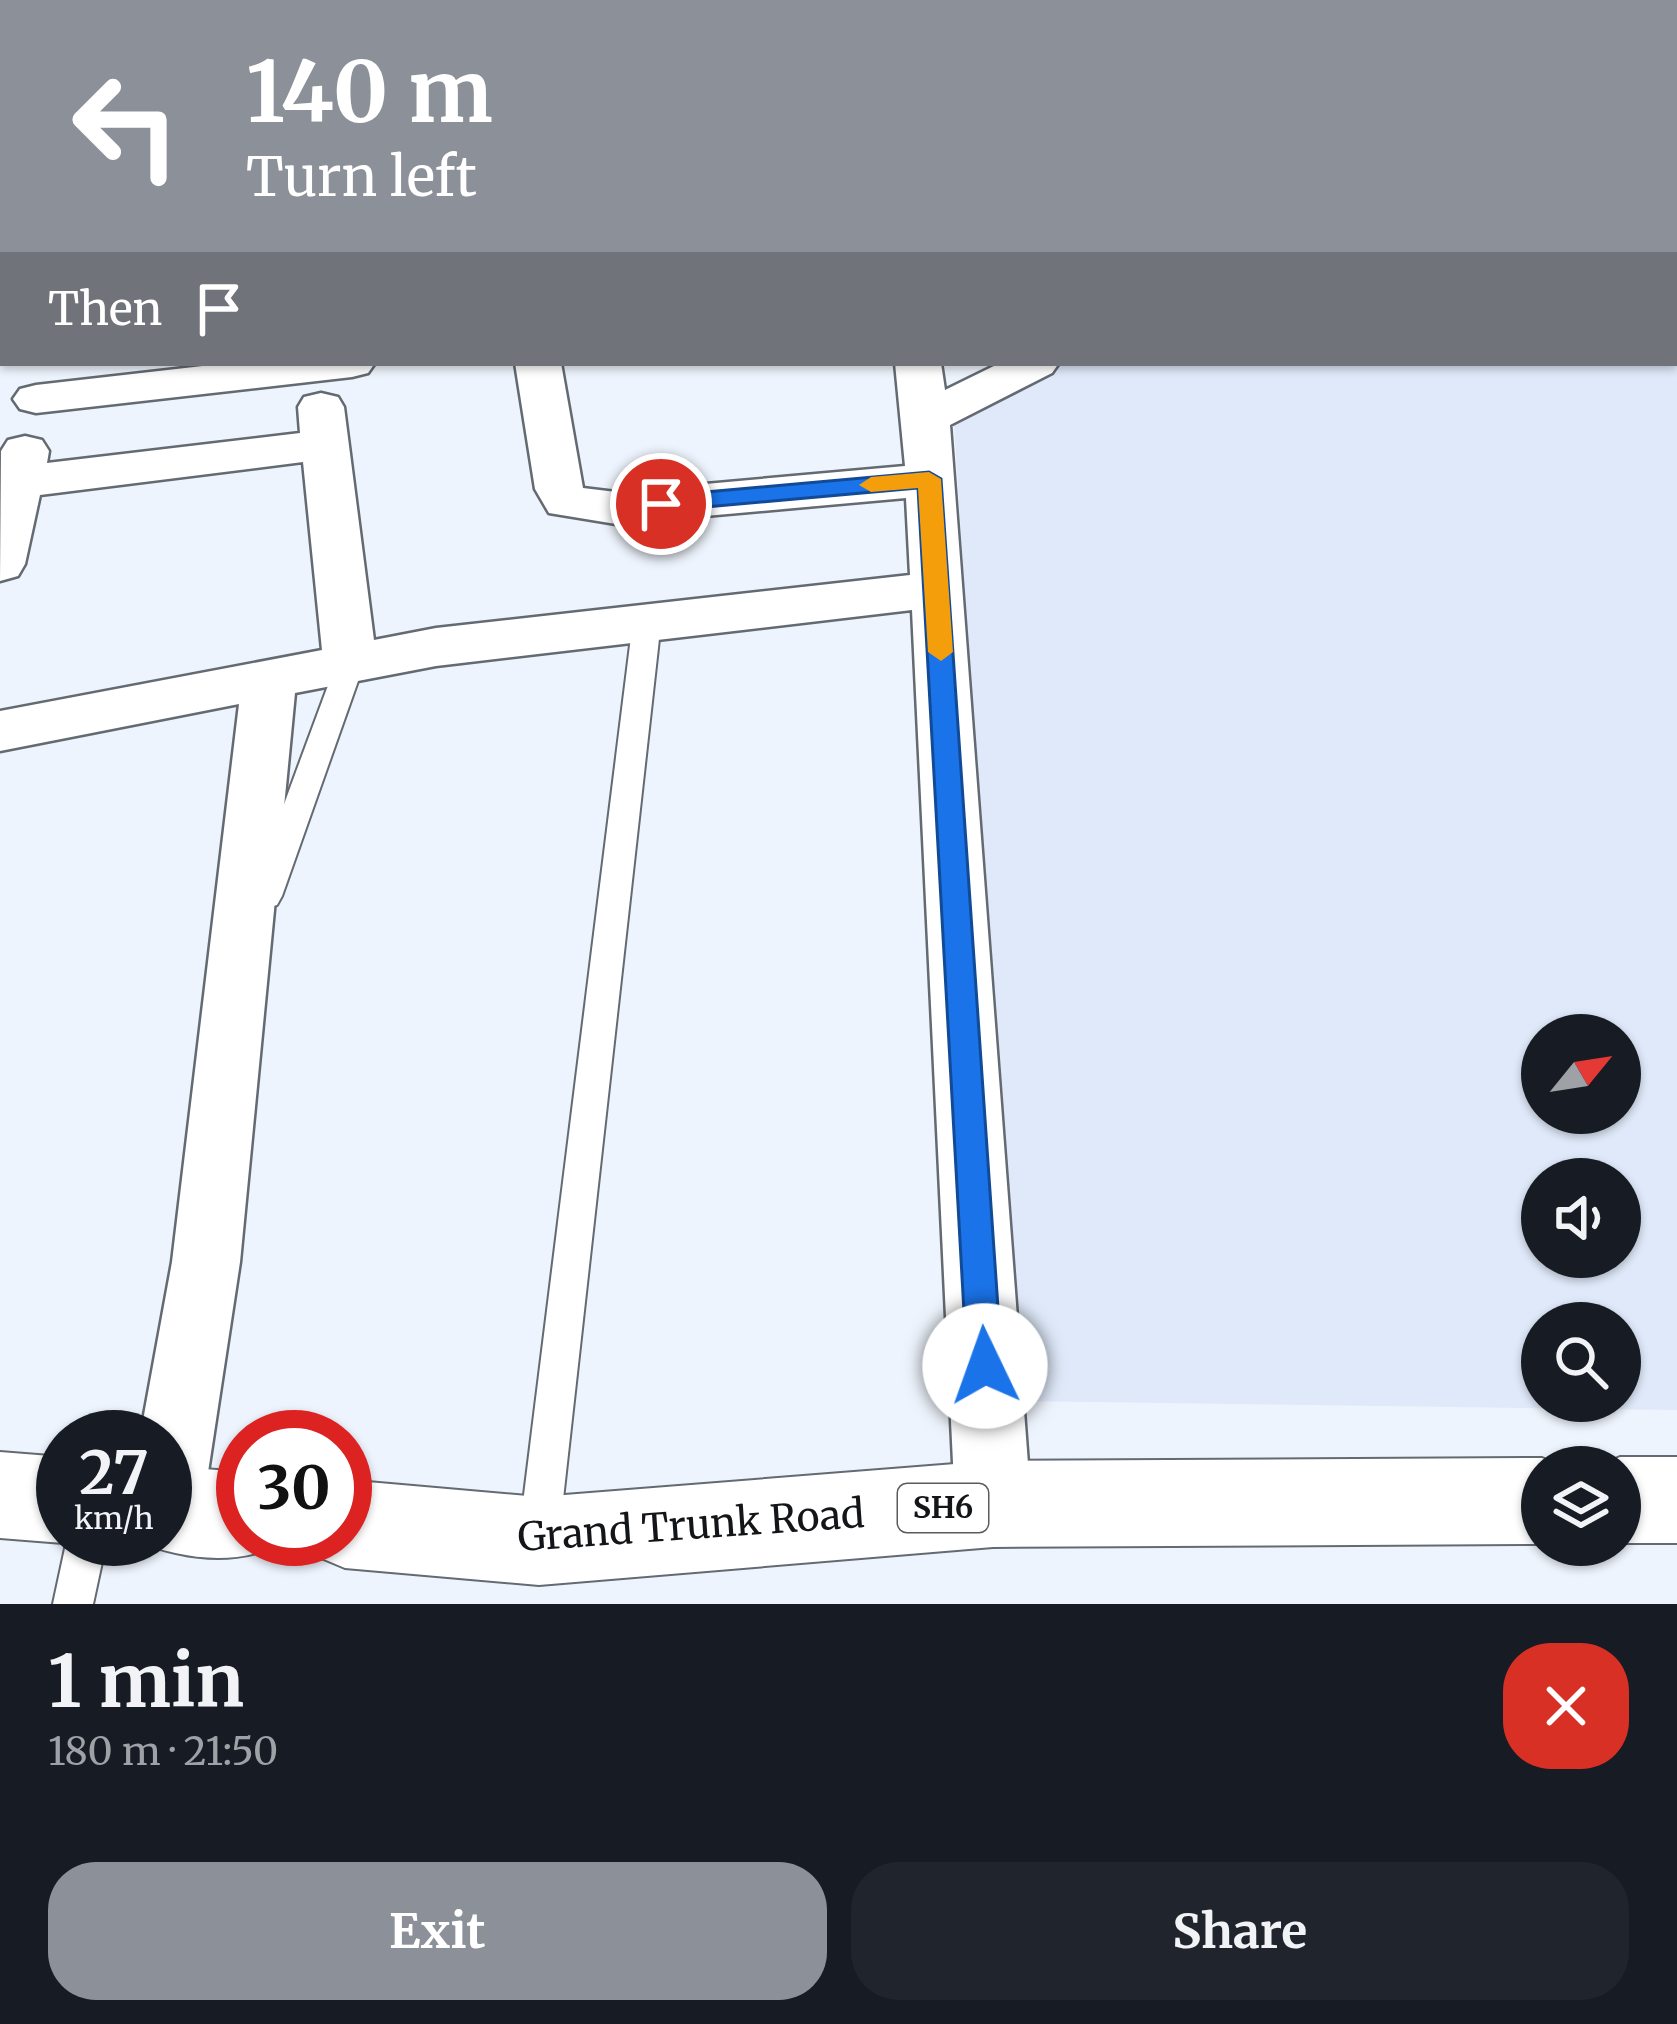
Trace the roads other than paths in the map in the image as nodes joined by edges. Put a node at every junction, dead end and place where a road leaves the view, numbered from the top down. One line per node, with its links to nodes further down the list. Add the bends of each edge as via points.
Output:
1 (317, 366): 5 (street)
2 (335, 366): 7 (street)
3 (538, 366): 8 (street, via 566,502 616,508)
4 (1023, 366): 6 (street)
5 (40, 381): 9 (street)
6 (922, 390): 8 (street)
7 (322, 445): 9 (street); 13 (street)
8 (929, 479): 11 (street)
9 (9, 483): 10 (street)
10 (0, 564)
11 (937, 589): 12 (street); 23 (street)
12 (647, 621): 13 (street); 25 (lane)
13 (350, 664): 14 (street); 16 (lane)
14 (269, 679): 15 (street); 16 (street)
15 (0, 731)
16 (234, 986): 17 (street, via 206,1262)
17 (181, 1410)
18 (0, 1495): 19 (main road)
19 (36, 1498)
20 (1641, 1500): 21 (main road)
21 (1677, 1500)
22 (1521, 1501): 23 (main road, Grand Trunk Road / SH6)
23 (993, 1504): 25 (main road, Grand Trunk Road / SH6)
24 (372, 1526): 25 (main road, Grand Trunk Road / SH6)
25 (539, 1541)
26 (81, 1566): 27 (lane)
27 (73, 1604)

